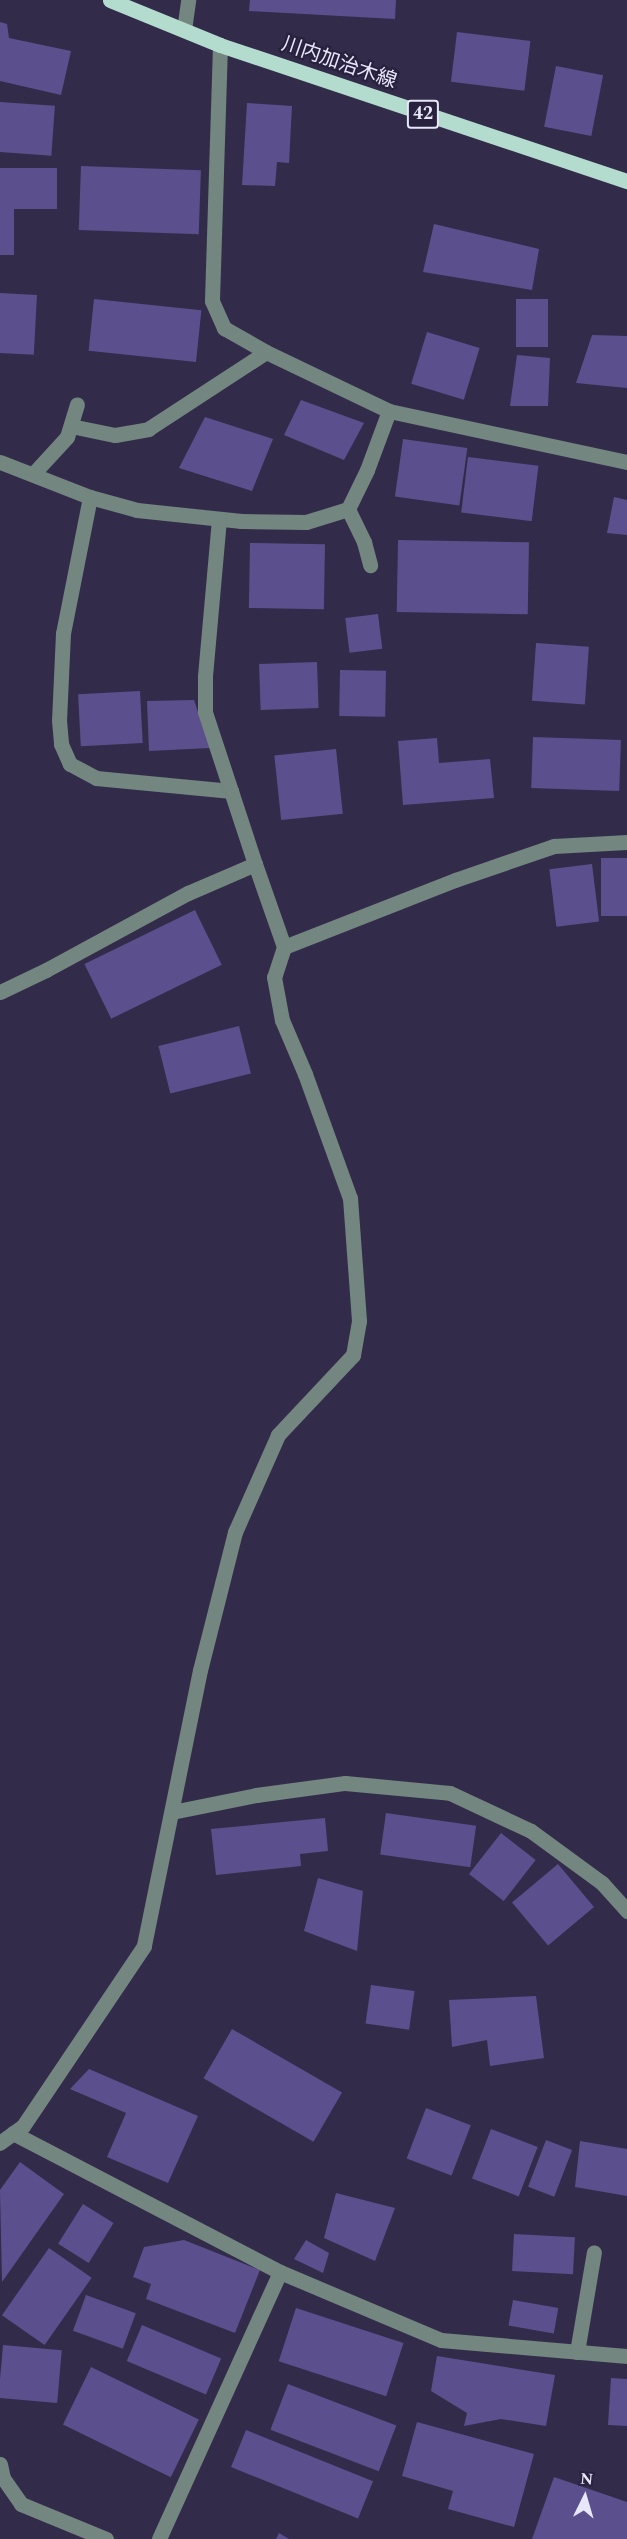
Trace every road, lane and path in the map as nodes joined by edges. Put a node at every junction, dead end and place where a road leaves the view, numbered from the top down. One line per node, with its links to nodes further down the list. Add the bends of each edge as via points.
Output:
1 (110, 0): 3 (main road, 川内加治木線 / 42)
2 (188, 0): 3 (street)
3 (184, 30): 4 (main road, 川内加治木線 / 42)
4 (220, 45): 5 (main road, 川内加治木線 / 42); 6 (street, via 212,301 224,328)
5 (627, 181)
6 (266, 352): 8 (street); 9 (street, via 148,429 115,435)
7 (77, 404): 9 (street)
8 (389, 411): 11 (street); 14 (street)
9 (71, 426): 12 (street, via 67,437)
10 (0, 462): 12 (street)
11 (627, 462)
12 (33, 474): 13 (street)
13 (90, 497): 15 (street, via 138,510); 17 (street, via 63,633 59,720 61,744 70,764 96,778)
14 (348, 509): 15 (street, via 306,522); 16 (street)
15 (219, 519): 17 (street, via 205,712)
16 (370, 565)
17 (231, 791): 19 (street)
18 (627, 842): 20 (street, via 554,846)
19 (255, 864): 20 (street); 21 (street, via 188,893)
20 (284, 947): 22 (street, via 274,977 282,1020 350,1198 359,1321 353,1355 278,1435 235,1532 200,1670)
21 (0, 992)
22 (172, 1812): 23 (street, via 345,1783 450,1793 531,1831 602,1883); 24 (street, via 144,1946 22,2126)
23 (627, 1911)
24 (13, 2133): 25 (street); 27 (street)
25 (0, 2143)
26 (594, 2252): 28 (street)
27 (280, 2272): 28 (street, via 441,2340); 32 (street)
28 (577, 2352): 29 (street)
29 (627, 2356)
30 (0, 2464): 31 (street, via 3,2478 21,2504)
31 (106, 2539)
32 (159, 2539)

